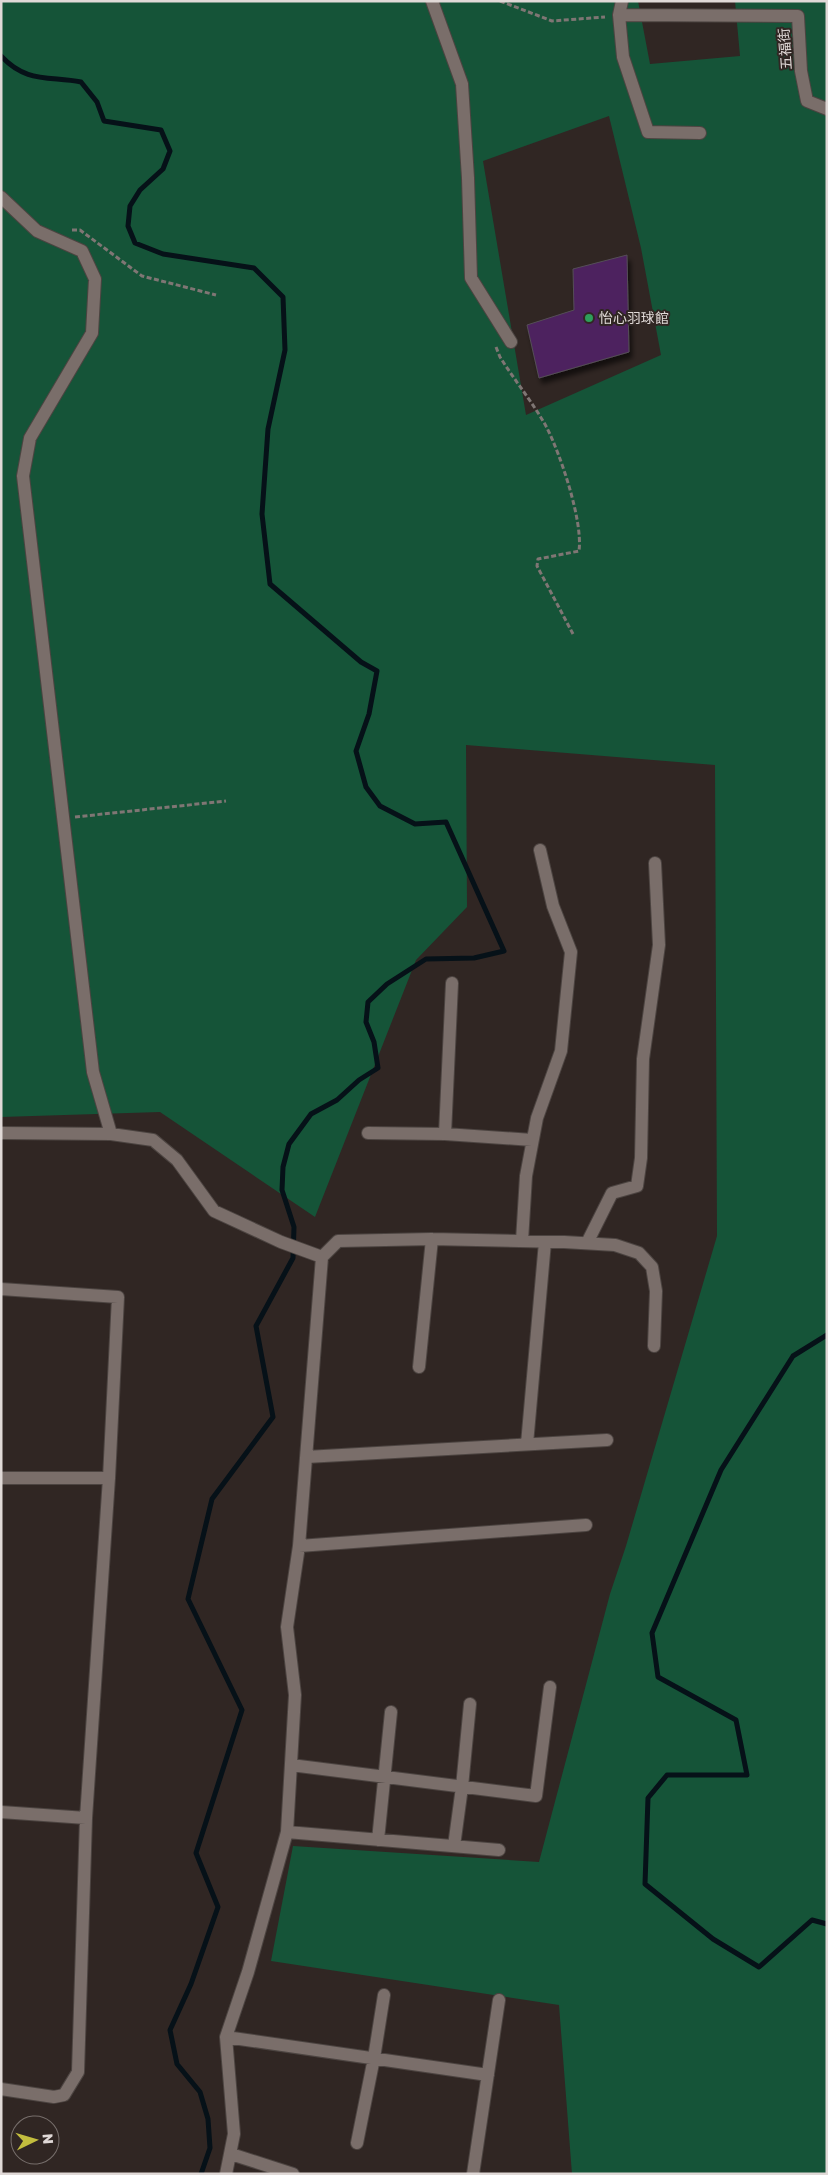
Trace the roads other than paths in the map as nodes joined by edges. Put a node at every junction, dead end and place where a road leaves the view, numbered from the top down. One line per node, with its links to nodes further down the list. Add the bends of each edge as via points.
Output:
1 (432, 1): 7 (street, via 462,84 472,278)
2 (622, 1): 3 (street)
3 (619, 15): 4 (street, 五福街, via 798,16 801,71 807,102); 5 (street, via 623,58 648,132)
4 (827, 109)
5 (700, 133)
6 (1, 197): 13 (street, via 37,231 82,251 95,279 92,333 30,438 23,476 93,1072)
7 (511, 342)
8 (540, 850): 15 (street, via 553,906 571,952 561,1051)
9 (655, 863): 19 (street, via 659,946 643,1059 641,1158 637,1186 612,1193)
10 (452, 983): 14 (street)
11 (1, 1133): 13 (street)
12 (368, 1133): 14 (street)
13 (111, 1134): 20 (street, via 153,1140 177,1160 214,1211)
14 (445, 1134): 15 (street)
15 (532, 1140): 17 (street)
16 (432, 1239): 17 (street); 20 (street, via 338,1241); 23 (street)
17 (522, 1241): 18 (street)
18 (545, 1242): 19 (street); 25 (street)
19 (587, 1243): 22 (street, via 615,1245 639,1253 652,1266 656,1291)
20 (322, 1257): 26 (street)
21 (1, 1289): 28 (street, via 118,1297)
22 (654, 1346)
23 (419, 1367)
24 (607, 1440): 25 (street)
25 (528, 1444): 26 (street)
26 (306, 1457): 30 (street)
27 (1, 1478): 28 (street)
28 (109, 1478): 38 (street)
29 (586, 1525): 30 (street)
30 (299, 1546): 34 (street, via 287,1627 295,1695)
31 (550, 1687): 36 (street, via 536,1796)
32 (470, 1704): 36 (street)
33 (391, 1712): 35 (street)
34 (291, 1765): 35 (street); 39 (street)
35 (384, 1777): 36 (street); 40 (street)
36 (462, 1787): 41 (street)
37 (1, 1812): 38 (street)
38 (86, 1818): 48 (street, via 78,2072 64,2095 54,2098)
39 (287, 1832): 40 (street); 45 (street, via 248,1972)
40 (378, 1840): 41 (street)
41 (454, 1846): 42 (street)
42 (499, 1850)
43 (384, 1995): 46 (street)
44 (499, 2000): 47 (street)
45 (226, 2037): 46 (street); 50 (street, via 234,2134)
46 (374, 2058): 47 (street); 49 (street)
47 (488, 2075): 53 (street)
48 (1, 2089)
49 (357, 2143)
50 (231, 2154): 51 (street); 52 (street)
51 (226, 2174)
52 (293, 2174)
53 (473, 2174)

